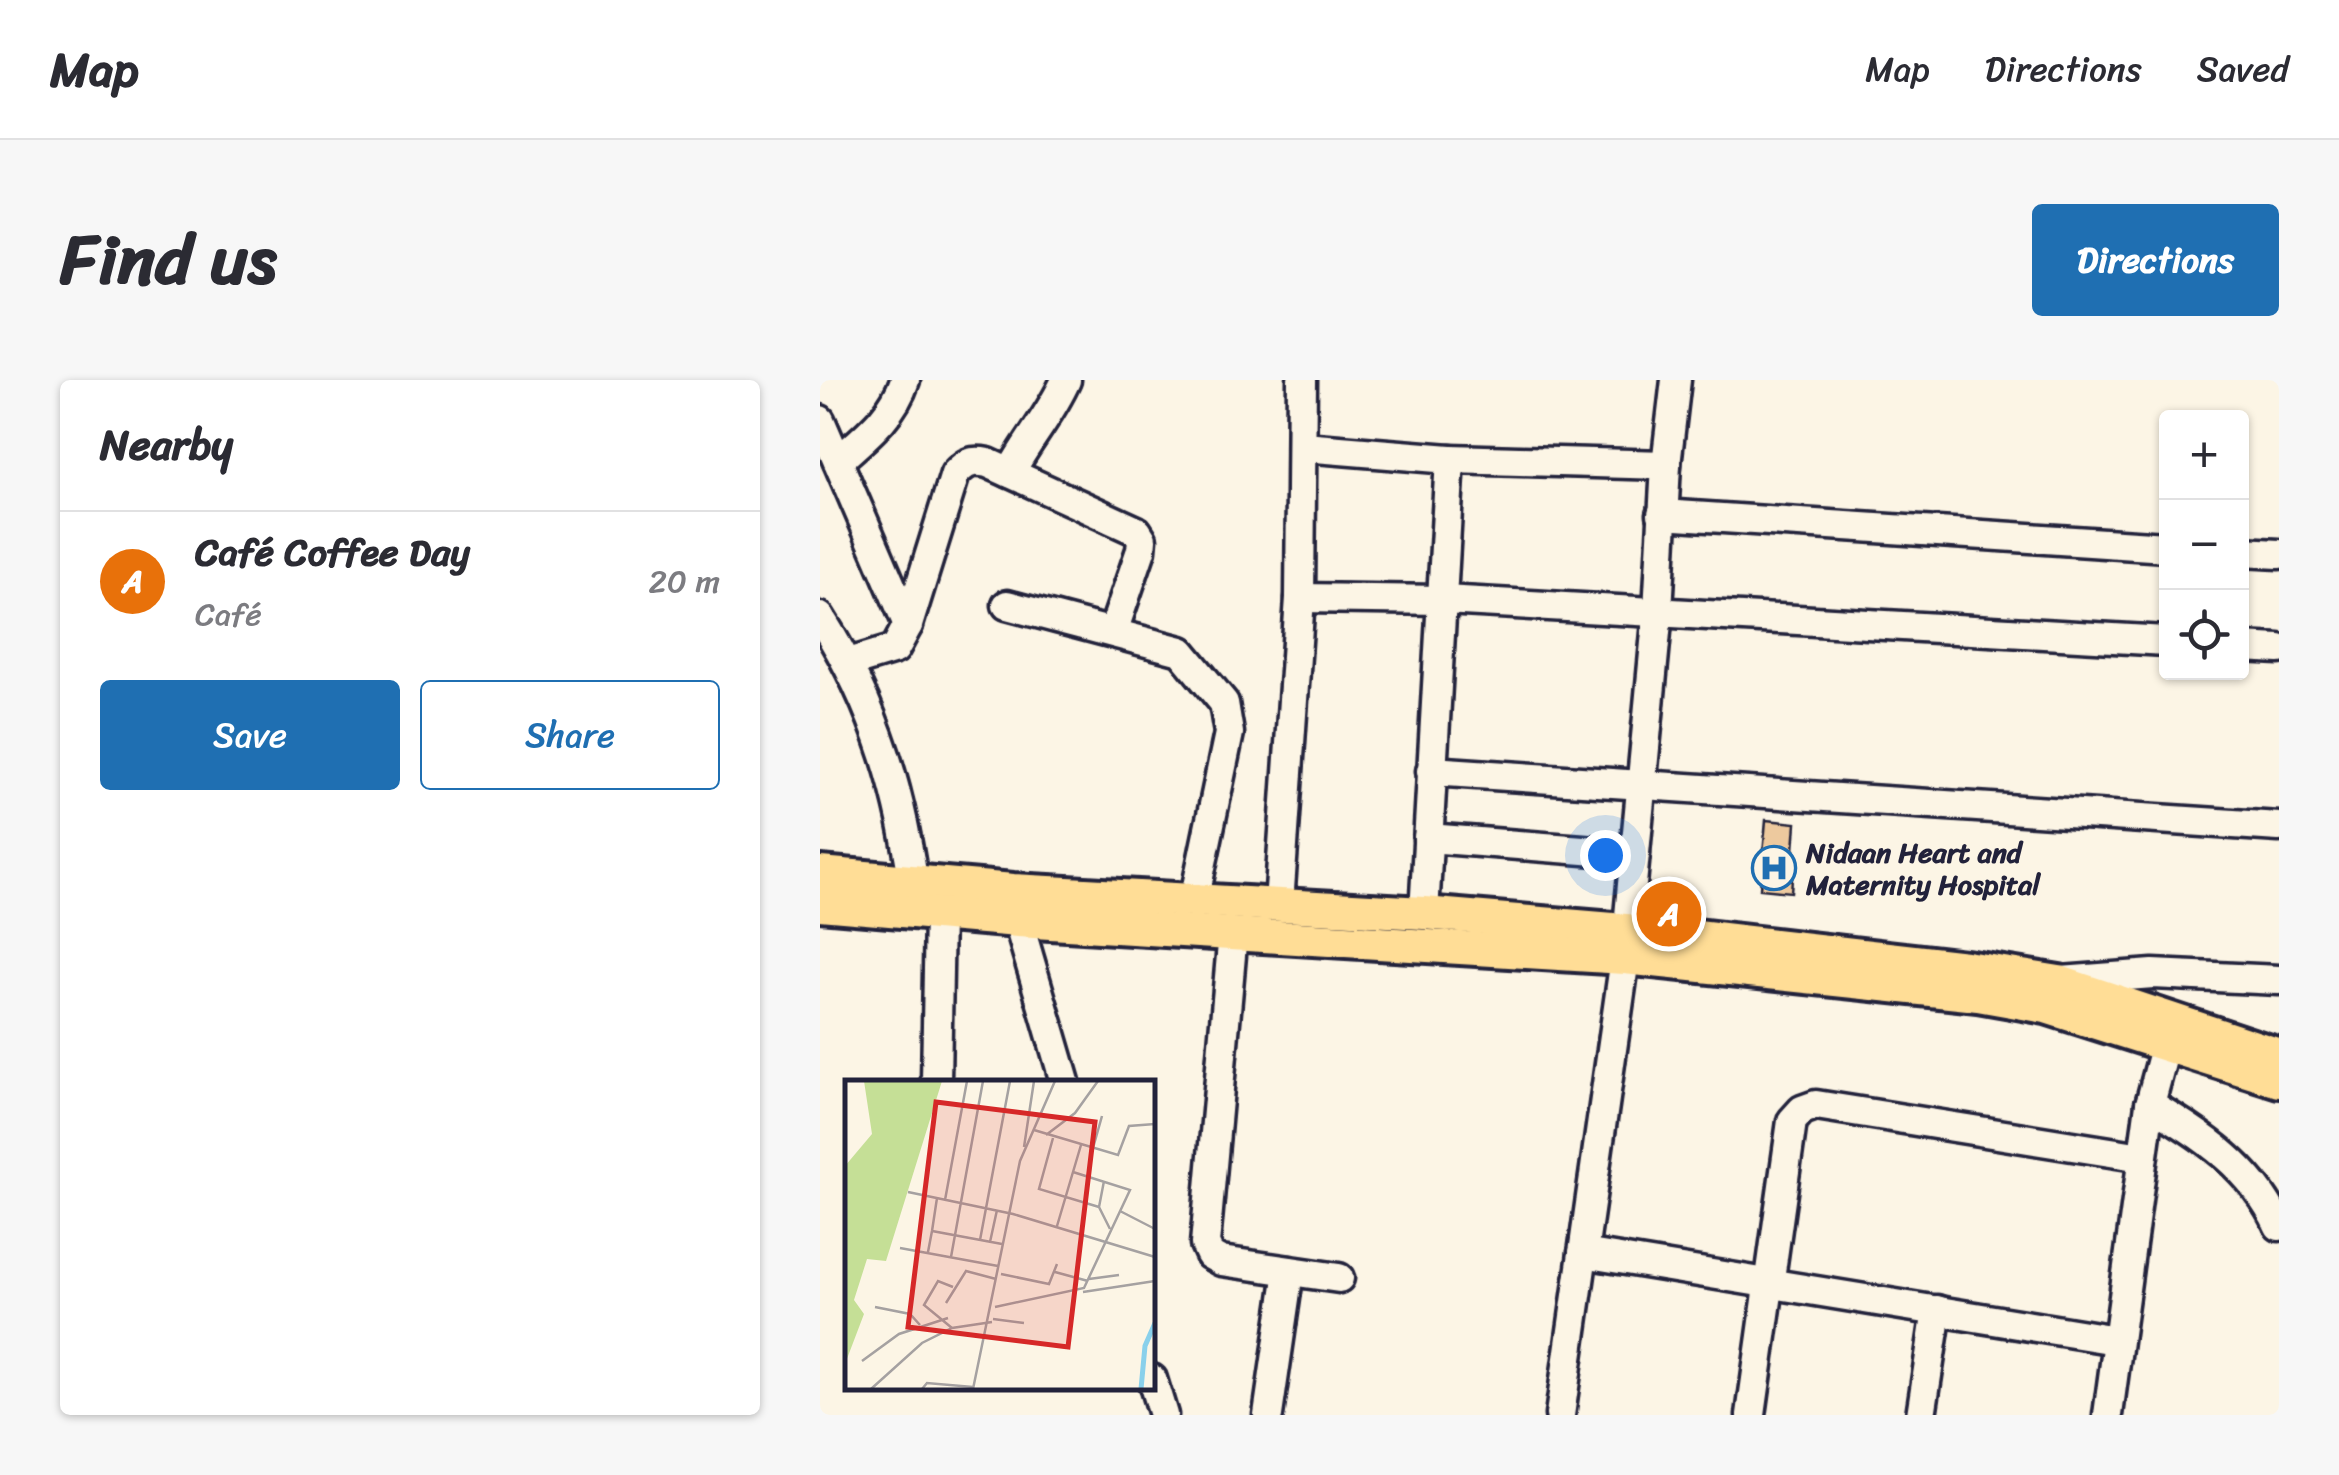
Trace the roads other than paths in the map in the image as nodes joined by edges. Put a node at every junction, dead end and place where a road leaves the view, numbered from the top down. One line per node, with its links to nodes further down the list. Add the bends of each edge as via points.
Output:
1 (905, 380): 8 (street, via 876,428)
2 (1066, 380): 10 (street)
3 (1302, 380): 6 (street)
4 (1676, 380): 9 (street)
5 (820, 420): 8 (street)
6 (1303, 447): 7 (street); 15 (street)
7 (1450, 459): 9 (street); 16 (street)
8 (838, 461): 20 (street)
9 (1666, 465): 11 (street)
10 (1010, 474): 20 (street, via 976,460 956,474); 21 (street, via 1138,531 1141,550)
11 (1662, 514): 12 (street); 18 (street)
12 (2159, 547)
13 (2249, 552): 14 (street)
14 (2279, 554)
15 (1300, 598): 16 (street); 35 (street)
16 (1444, 600): 18 (street); 26 (street)
17 (1007, 605): 21 (street)
18 (1658, 611): 22 (street); 27 (street)
19 (820, 617): 25 (street)
20 (908, 625): 25 (street, via 895,649)
21 (1113, 632): 33 (street, via 1181,651 1224,702 1224,764)
22 (2159, 641)
23 (2249, 647): 24 (street)
24 (2279, 650)
25 (849, 664): 32 (street, via 884,748)
26 (1431, 771): 27 (street); 29 (street)
27 (1640, 787): 28 (street); 30 (street)
28 (2279, 827)
29 (1428, 838): 30 (street); 36 (street)
30 (1635, 854): 39 (street)
31 (820, 873): 32 (main road)
32 (923, 901): 33 (main road, via 1013,890); 34 (main road); 37 (main road); 44 (street)
33 (1194, 901): 35 (main road)
34 (820, 904)
35 (1279, 904): 36 (main road)
36 (1424, 912): 39 (main road)
37 (1018, 922): 38 (main road); 45 (street)
38 (1233, 933): 39 (main road); 51 (street, via 1205,1244 1221,1261)
39 (1627, 944): 41 (main road, via 1978,995); 50 (street)
40 (2279, 980): 41 (street, via 2153,974)
41 (2052, 994): 42 (main road)
42 (2172, 1033): 43 (main road); 46 (main road); 47 (street)
43 (2279, 1055)
44 (936, 1080)
45 (1064, 1080)
46 (2279, 1081)
47 (2150, 1104): 48 (street); 49 (street, via 2227,1155 2251,1178)
48 (2142, 1157): 53 (street, via 1816,1105 1792,1121); 55 (street)
49 (2279, 1226)
50 (1583, 1254): 53 (street); 59 (street)
51 (1289, 1271): 52 (street); 58 (street)
52 (1339, 1278)
53 (1770, 1282): 54 (street); 60 (street)
54 (1937, 1310): 55 (street); 61 (street)
55 (2116, 1340): 62 (street)
56 (1155, 1388): 57 (street)
57 (1163, 1415)
58 (1268, 1415)
59 (1560, 1415)
60 (1751, 1415)
61 (1921, 1415)
62 (2108, 1415)

